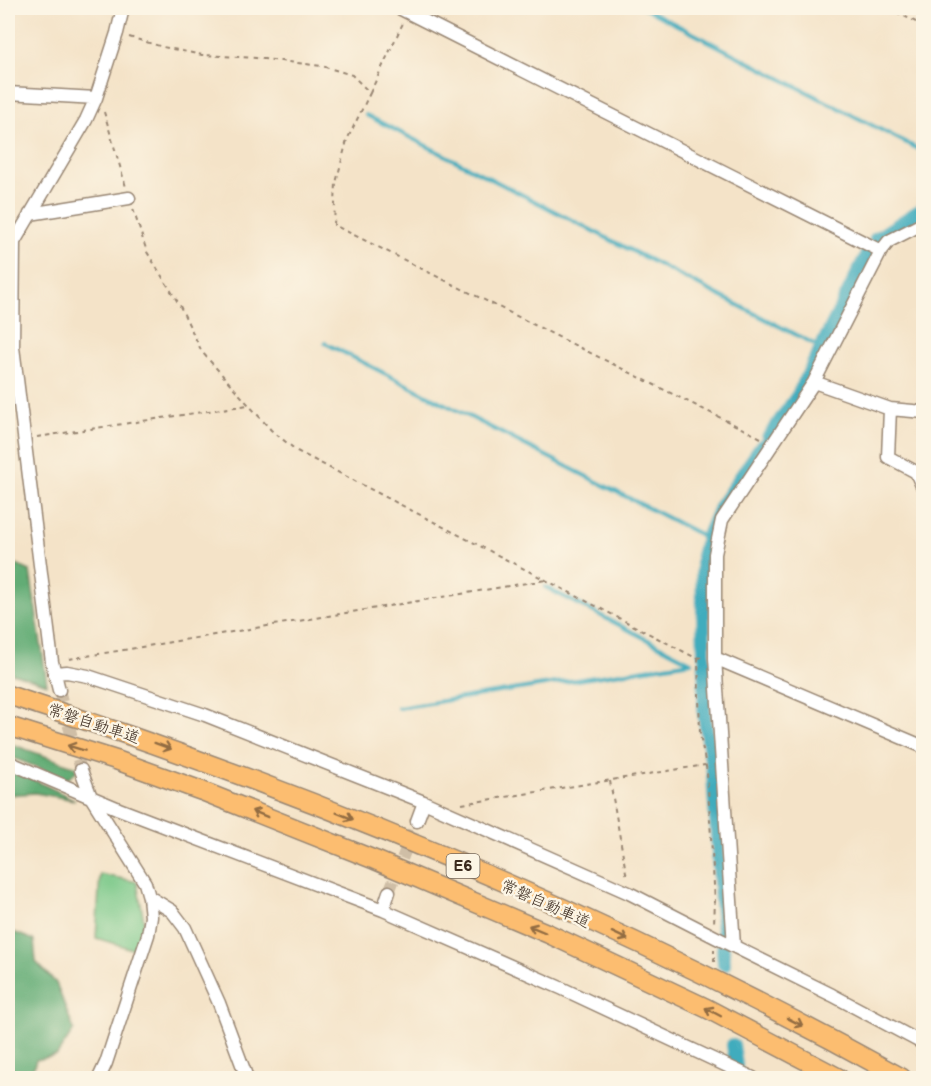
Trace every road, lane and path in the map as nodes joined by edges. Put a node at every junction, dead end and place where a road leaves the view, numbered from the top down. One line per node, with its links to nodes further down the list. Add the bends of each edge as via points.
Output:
1 (123, 8): 5 (street)
2 (888, 8): 4 (path)
3 (404, 10): 7 (path); 12 (street)
4 (924, 26)
5 (117, 33): 7 (path, via 202,55 322,66 352,75); 8 (street)
6 (8, 93): 8 (street)
7 (370, 93): 19 (path, via 347,140 336,183 334,225)
8 (96, 98): 9 (path, via 103,108); 10 (street)
9 (129, 198): 10 (street); 15 (path, via 147,252 202,352)
10 (30, 213): 13 (street, via 14,242)
11 (924, 223): 12 (street, via 889,241)
12 (881, 251): 14 (street)
13 (10, 347): 18 (street)
14 (814, 382): 16 (street); 19 (street)
15 (248, 405): 18 (path); 21 (path, via 297,450)
16 (890, 409): 17 (street); 20 (street, via 888,457 916,472)
17 (924, 412)
18 (24, 439): 24 (street)
19 (773, 444): 23 (street, via 722,520 715,554)
20 (924, 490)
21 (545, 580): 22 (path); 24 (path)
22 (698, 657): 23 (path); 30 (path)
23 (715, 658): 28 (street); 42 (street)
24 (53, 668): 25 (street); 34 (street, via 206,715)
25 (58, 690)
26 (8, 695): 48 (highway, 常磐自動車道 / E6, one-way to 48, via 124,732 385,832 715,980)
27 (8, 726): 47 (highway, 常磐自動車道 / E6, one-way to 27, via 706,1008 549,934 375,860 202,791)
28 (924, 747)
29 (8, 762): 33 (street)
30 (705, 765): 32 (path); 41 (path)
31 (81, 770): 33 (street)
32 (610, 781): 35 (path); 38 (path)
33 (91, 797): 39 (street, via 139,870); 40 (street)
34 (424, 802): 35 (street); 36 (street)
35 (438, 808): 38 (street)
36 (417, 821)
37 (389, 892): 40 (street)
38 (629, 893): 41 (street)
39 (149, 897): 44 (street, via 148,935); 45 (street, via 172,911 185,928)
40 (383, 910): 46 (street)
41 (715, 937): 42 (street)
42 (734, 946): 43 (street)
43 (924, 1044)
44 (99, 1078)
45 (247, 1078)
46 (753, 1078)
47 (839, 1078)
48 (902, 1078)

